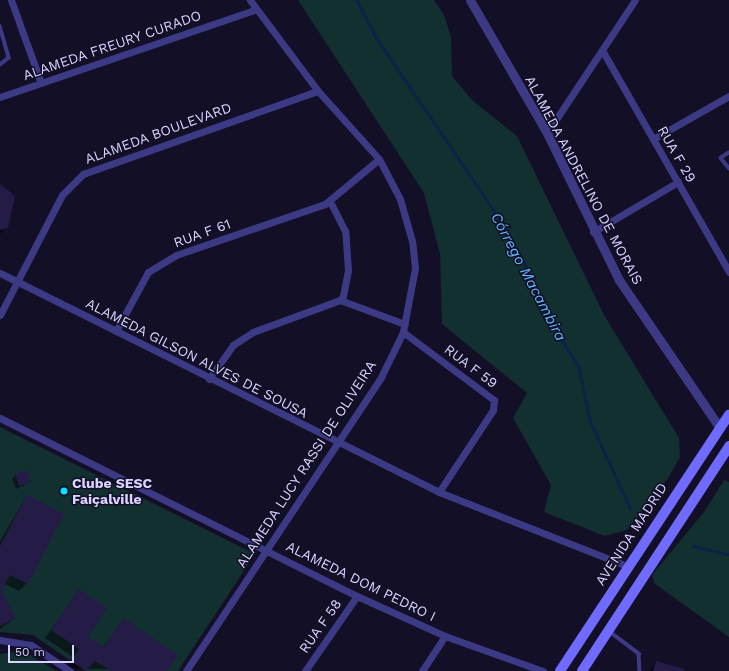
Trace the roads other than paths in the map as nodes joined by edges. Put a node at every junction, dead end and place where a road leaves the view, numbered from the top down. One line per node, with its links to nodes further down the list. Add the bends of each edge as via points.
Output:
1 (11, 0): 9 (street)
2 (250, 0): 5 (street, ALAMEDA LUCY RASSI DE OLIVEIRA)
3 (470, 0): 13 (street, ALAMEDA ANDRELINO DE MORAIS)
4 (635, 0): 7 (street)
5 (254, 10): 9 (street, ALAMEDA FREURY CURADO); 10 (street, ALAMEDA LUCY RASSI DE OLIVEIRA)
6 (0, 26): 8 (lane, via 9,58)
7 (602, 50): 13 (street); 14 (street, RUA F 29)
8 (0, 65)
9 (41, 83): 12 (street, ALAMEDA FREURY CURADO)
10 (318, 90): 16 (street, ALAMEDA LUCY RASSI DE OLIVEIRA); 23 (street, ALAMEDA BOULEVARD, via 83,174 62,195)
11 (729, 96): 14 (street)
12 (0, 97)
13 (547, 133): 20 (street, ALAMEDA ANDRELINO DE MORAIS)
14 (653, 139): 18 (street, RUA F 29)
15 (729, 153): 17 (lane, via 721,158)
16 (379, 159): 19 (street, RUA F 61); 26 (street, ALAMEDA LUCY RASSI DE OLIVEIRA, via 400,199 415,256)
17 (729, 168)
18 (678, 182): 20 (street); 21 (street, RUA F 29)
19 (330, 201): 24 (street, via 345,231 347,282); 27 (street, RUA F 61, via 176,255 148,272)
20 (593, 232): 32 (street, ALAMEDA ANDRELINO DE MORAIS, via 619,280)
21 (729, 272)
22 (0, 273): 23 (street, ALAMEDA GILSON ALVES DE SOUSA)
23 (17, 281): 25 (street, ALAMEDA BOULEVARD); 27 (street, ALAMEDA GILSON ALVES DE SOUSA)
24 (340, 300): 26 (street); 29 (street, via 253,332 233,345)
25 (0, 315)
26 (405, 324): 28 (street, ALAMEDA LUCY RASSI DE OLIVEIRA)
27 (116, 331): 29 (street, ALAMEDA GILSON ALVES DE SOUSA)
28 (403, 332): 33 (street, ALAMEDA LUCY RASSI DE OLIVEIRA, via 381,377); 35 (street, RUA F 59, via 494,400 493,410)
29 (209, 378): 33 (street, ALAMEDA GILSON ALVES DE SOUSA)
30 (729, 415): 32 (main road, AVENIDA MADRID)
31 (0, 418): 36 (street, ALAMEDA DOM PEDRO I)
32 (720, 428): 37 (main road, AVENIDA MADRID)
33 (336, 443): 35 (street, ALAMEDA GILSON ALVES DE SOUSA); 36 (street, ALAMEDA LUCY RASSI DE OLIVEIRA)
34 (729, 446): 39 (main road)
35 (439, 492): 37 (street, ALAMEDA GILSON ALVES DE SOUSA)
36 (266, 549): 38 (street, ALAMEDA DOM PEDRO I); 43 (street, ALAMEDA LUCY RASSI DE OLIVEIRA)
37 (627, 566): 47 (main road, AVENIDA MADRID)
38 (357, 596): 40 (street, ALAMEDA DOM PEDRO I); 44 (street, RUA F 58)
39 (609, 630): 48 (main road); 49 (lane, via 639,654)
40 (445, 636): 45 (street); 46 (street, ALAMEDA DOM PEDRO I)
41 (0, 640): 42 (street, via 31,645)
42 (70, 671)
43 (186, 671)
44 (305, 671)
45 (422, 671)
46 (543, 671)
47 (560, 671)
48 (582, 671)
49 (640, 671)

